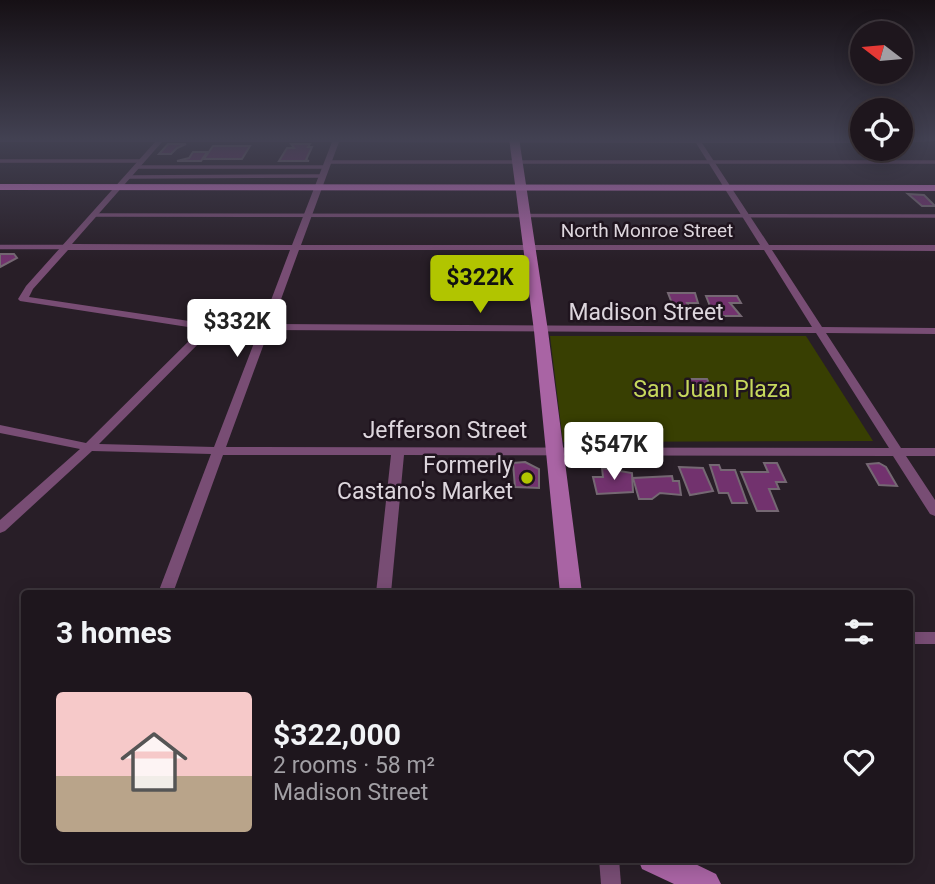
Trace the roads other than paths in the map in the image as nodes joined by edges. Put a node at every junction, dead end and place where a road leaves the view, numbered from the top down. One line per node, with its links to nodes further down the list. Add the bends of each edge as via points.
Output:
1 (127, 179): 8 (street)
2 (234, 179): 8 (main road)
3 (323, 179): 12 (street)
4 (413, 179): 9 (main road)
5 (520, 179): 9 (street)
6 (722, 179): 10 (street)
7 (0, 187): 8 (main road)
8 (121, 187): 13 (street)
9 (521, 187): 10 (main road); 14 (street)
10 (727, 188): 11 (main road); 15 (street)
11 (935, 188)
12 (309, 214): 13 (lane); 14 (lane); 19 (street)
13 (94, 215): 18 (street)
14 (525, 215): 15 (lane); 21 (street)
15 (745, 216): 16 (lane); 20 (street)
16 (935, 216)
17 (0, 247): 18 (lane)
18 (64, 247): 19 (street, North Monroe Street); 23 (street, Madison Street, via 23,299)
19 (296, 247): 21 (street, North Monroe Street); 24 (street)
20 (766, 247): 21 (street, North Monroe Street); 22 (street, North Monroe Street); 26 (street)
21 (528, 248): 25 (street)
22 (935, 248)
23 (209, 327): 24 (street, Madison Street); 29 (street)
24 (265, 329): 25 (street, Madison Street); 30 (street)
25 (541, 331): 26 (street, Madison Street); 31 (street)
26 (820, 331): 27 (street, Madison Street); 33 (street)
27 (935, 331)
28 (0, 429): 29 (street, Jefferson Street)
29 (89, 447): 30 (street, Jefferson Street); 36 (street)
30 (220, 451): 32 (street, Jefferson Street); 37 (street)
31 (555, 451): 32 (street, Jefferson Street); 33 (street, Jefferson Street); 39 (street)
32 (398, 452): 38 (street)
33 (897, 452): 34 (street, Jefferson Street); 35 (street)
34 (935, 452)
35 (935, 511)
36 (0, 528)
37 (166, 590)
38 (383, 590)
39 (571, 590)
40 (913, 638): 41 (street)
41 (935, 638)
42 (609, 863): 44 (street)
43 (661, 863): 45 (street)
44 (611, 884)
45 (706, 884)

